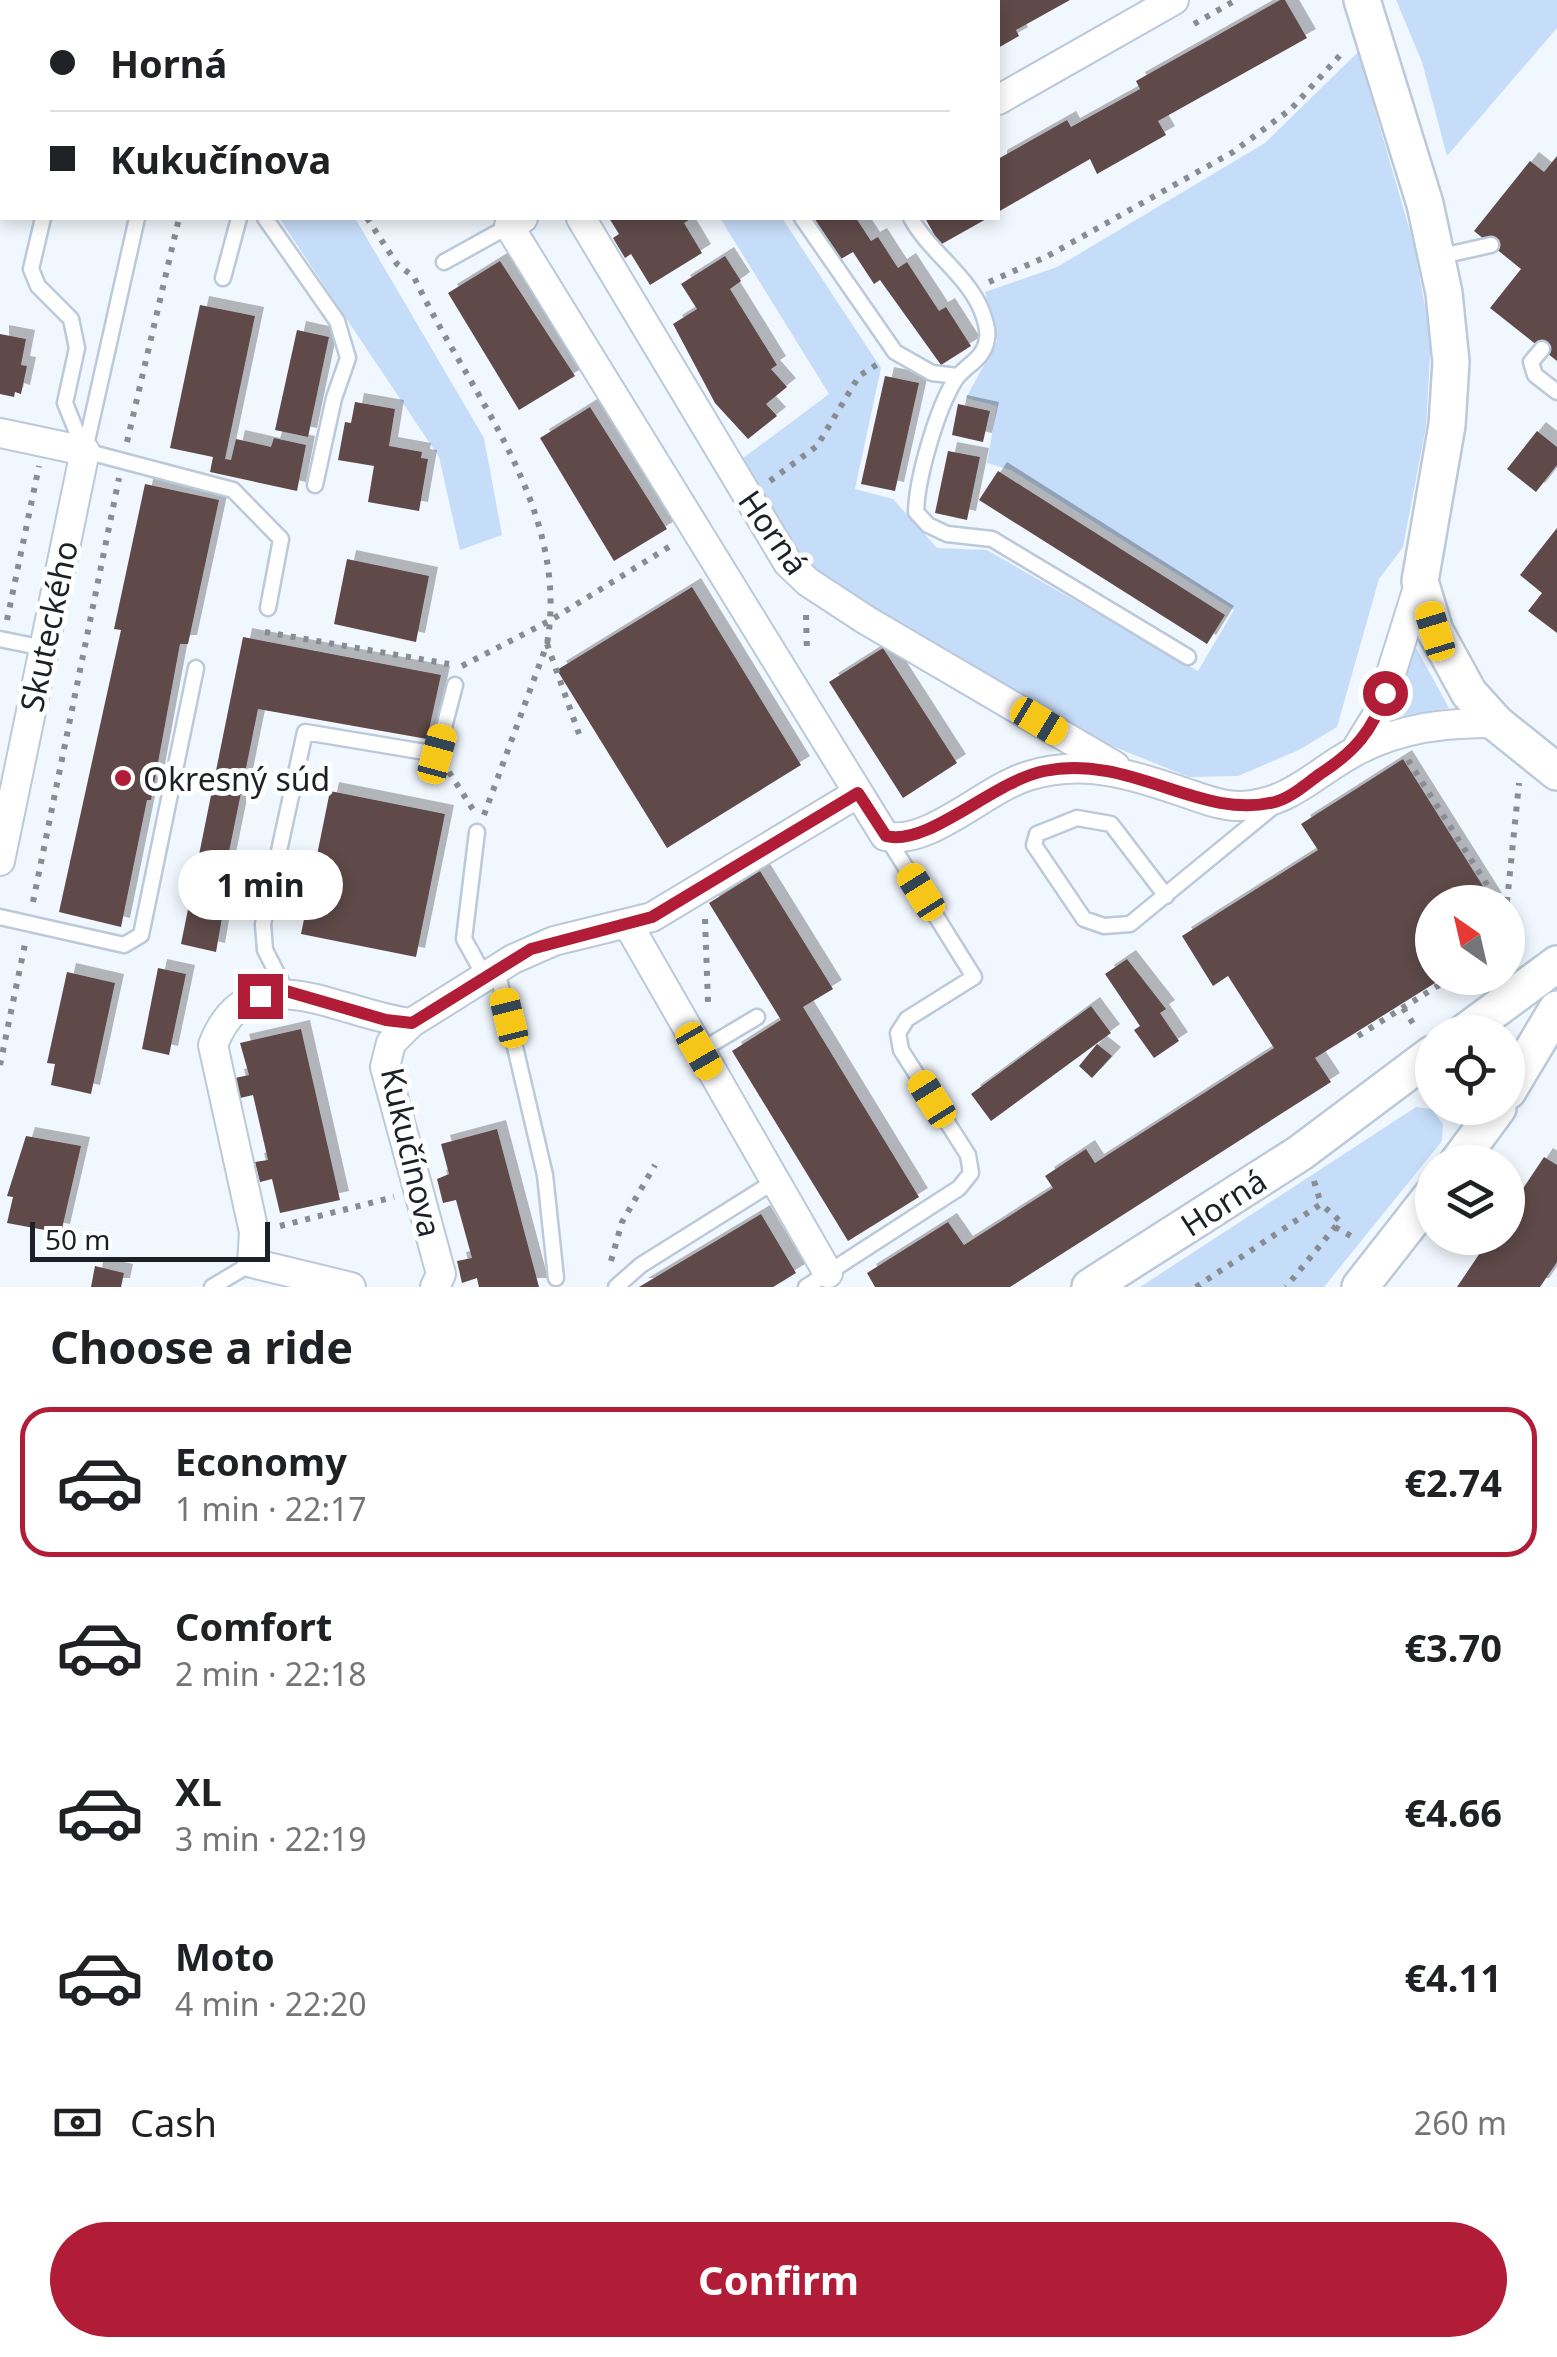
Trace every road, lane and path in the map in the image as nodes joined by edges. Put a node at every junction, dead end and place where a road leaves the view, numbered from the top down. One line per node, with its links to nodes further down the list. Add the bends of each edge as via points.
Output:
1 (1174, 0): 3 (street)
2 (1366, 12): 15 (street); 18 (path, via 1292,110 1233,152 1046,257)
3 (1000, 99)
4 (42, 220): 27 (lane, via 30,270 71,319 77,348 65,402)
5 (137, 220): 27 (lane)
6 (179, 220): 21 (path)
7 (238, 220): 17 (lane)
8 (265, 220): 29 (lane, via 338,320 348,358)
9 (368, 220): 35 (path, via 397,264 414,277 531,501 545,548)
10 (581, 220): 30 (street, Horná)
11 (803, 220): 20 (lane)
12 (913, 220): 18 (lane)
13 (516, 222): 16 (lane); 31 (street, Horná)
14 (1491, 245): 15 (lane)
15 (1437, 257): 33 (street, via 1452,362)
16 (444, 262)
17 (223, 278)
18 (969, 290): 23 (lane, via 988,338 976,364)
19 (1542, 349): 24 (lane, via 1531,362 1534,375)
20 (895, 352): 23 (lane, via 932,373); 30 (path, via 859,376 817,446)
21 (147, 354): 22 (path); 28 (path)
22 (157, 356)
23 (957, 376): 40 (lane, via 916,512 947,534 992,539)
24 (1557, 392)
25 (0, 433): 26 (street)
26 (43, 442): 27 (street); 36 (path)
27 (85, 450): 28 (lane); 39 (street, Skuteckého)
28 (122, 460): 34 (lane, via 233,490 282,539); 62 (path)
29 (316, 485)
30 (749, 498): 32 (street, Horná)
31 (697, 530): 35 (path); 52 (street, Horná)
32 (804, 579): 41 (path); 48 (street, Horná)
33 (1420, 581): 44 (street, via 1448,660); 46 (street, via 1379,712)
34 (268, 608)
35 (551, 620): 37 (path, via 461,666); 38 (path)
36 (2, 639): 39 (lane)
37 (296, 640)
38 (547, 644): 45 (path); 54 (path)
39 (44, 648): 56 (street, Skuteckého)
40 (1188, 657)
41 (808, 666)
42 (196, 668): 62 (lane, via 140,935 124,945)
43 (455, 685): 47 (lane)
44 (1496, 723): 46 (street, via 1426,725); 49 (street)
45 (579, 734)
46 (1354, 752): 53 (street)
47 (437, 754): 54 (path, via 473,806); 66 (lane, via 305,732 262,924 266,950)
48 (1124, 771): 53 (street, Horná, via 1238,806); 55 (street, Horná, via 1045,771 984,794 923,834)
49 (1557, 772)
50 (1419, 778): 57 (path)
51 (1518, 783): 58 (path)
52 (858, 793): 55 (street, Horná); 59 (street)
53 (1278, 802): 60 (lane)
54 (477, 832): 65 (lane, via 464,939)
55 (886, 836): 93 (lane, via 974,977 907,1019 898,1033 901,1050 968,1155 972,1174)
56 (0, 861)
57 (1487, 885)
58 (1509, 885)
59 (704, 886): 63 (street); 75 (path, via 708,1028)
60 (1166, 896): 60 (lane, via 1130,924 1084,919 1034,845 1037,834 1076,818 1111,824)
61 (0, 917): 62 (lane)
62 (28, 924): 78 (path)
63 (629, 926): 65 (street, Kukučínova, via 554,941); 75 (street)
64 (1557, 964): 70 (street)
65 (492, 974): 72 (street, Kukučínova); 92 (lane, via 545,1175)
66 (286, 991): 72 (street, Kukučínova); 88 (street, via 234,1010 213,1045)
67 (1423, 995): 68 (path)
68 (1403, 1008): 73 (path); 74 (path)
69 (1557, 1010): 76 (street)
70 (1488, 1015)
71 (757, 1017): 75 (lane)
72 (412, 1023): 84 (street, Kukučínova, via 392,1044 385,1066)
73 (1415, 1026)
74 (1358, 1036)
75 (699, 1051): 83 (street)
76 (1525, 1056)
77 (1415, 1057): 80 (street, Horná)
78 (0, 1065)
79 (1415, 1086): 80 (street, Horná)
80 (1356, 1114): 98 (street, Horná)
81 (655, 1165): 91 (path)
82 (1311, 1170): 85 (path)
83 (775, 1181): 93 (street); 97 (lane)
84 (418, 1190): 88 (path); 96 (street, Kukučínova, via 442,1274)
85 (1322, 1204): 87 (path, via 1340,1221); 99 (path)
86 (1415, 1217): 101 (street)
87 (1336, 1227): 89 (path); 100 (path)
88 (254, 1232): 90 (street)
89 (1366, 1244)
90 (252, 1263): 94 (lane); 95 (street)
91 (600, 1274)
92 (556, 1278)
93 (817, 1280)
94 (212, 1287)
95 (351, 1287)
96 (435, 1287)
97 (616, 1287)
98 (1090, 1287)
99 (1196, 1287)
100 (1286, 1287)
101 (1360, 1287)

